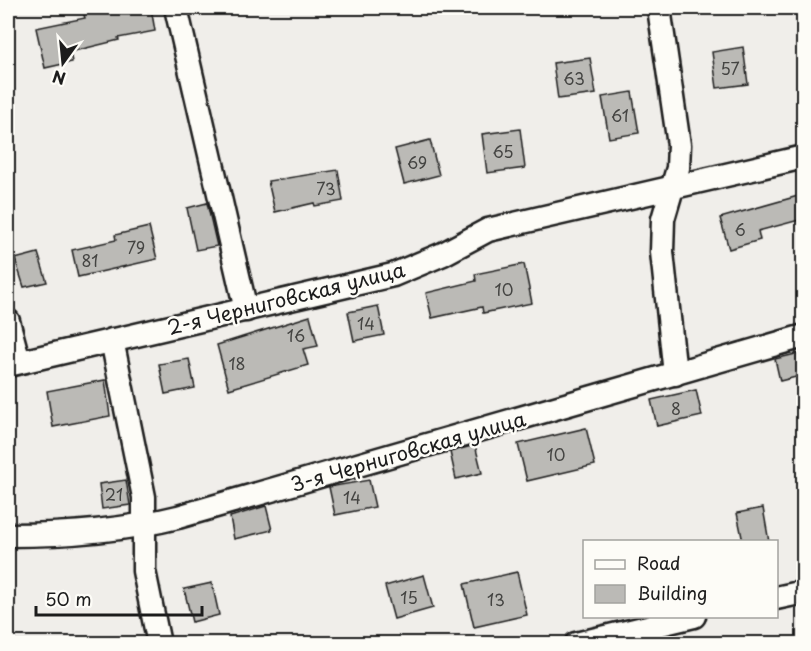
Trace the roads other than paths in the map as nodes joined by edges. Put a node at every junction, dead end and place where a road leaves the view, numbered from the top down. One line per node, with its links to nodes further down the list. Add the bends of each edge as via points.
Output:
1 (176, 8): 5 (street)
2 (659, 8): 4 (street, via 679,145)
3 (804, 157): 4 (street, 2-я Черниговская улица)
4 (672, 188): 5 (street, 2-я Черниговская улица, via 488,230 393,275); 10 (street, via 663,219 662,252)
5 (246, 310): 8 (street, 2-я Черниговская улица)
6 (8, 321): 9 (street)
7 (804, 336): 10 (street, 3-я Черниговская улица)
8 (112, 340): 9 (street, 2-я Черниговская улица); 11 (street, via 144,497)
9 (13, 364)
10 (675, 374): 11 (street, 3-я Черниговская улица)
11 (145, 525): 12 (street, 3-я Черниговская улица, via 68,535); 16 (street, via 144,572)
12 (8, 535)
13 (804, 592): 14 (street)
14 (778, 598)
15 (686, 618): 17 (street)
16 (159, 644)
17 (576, 644)

